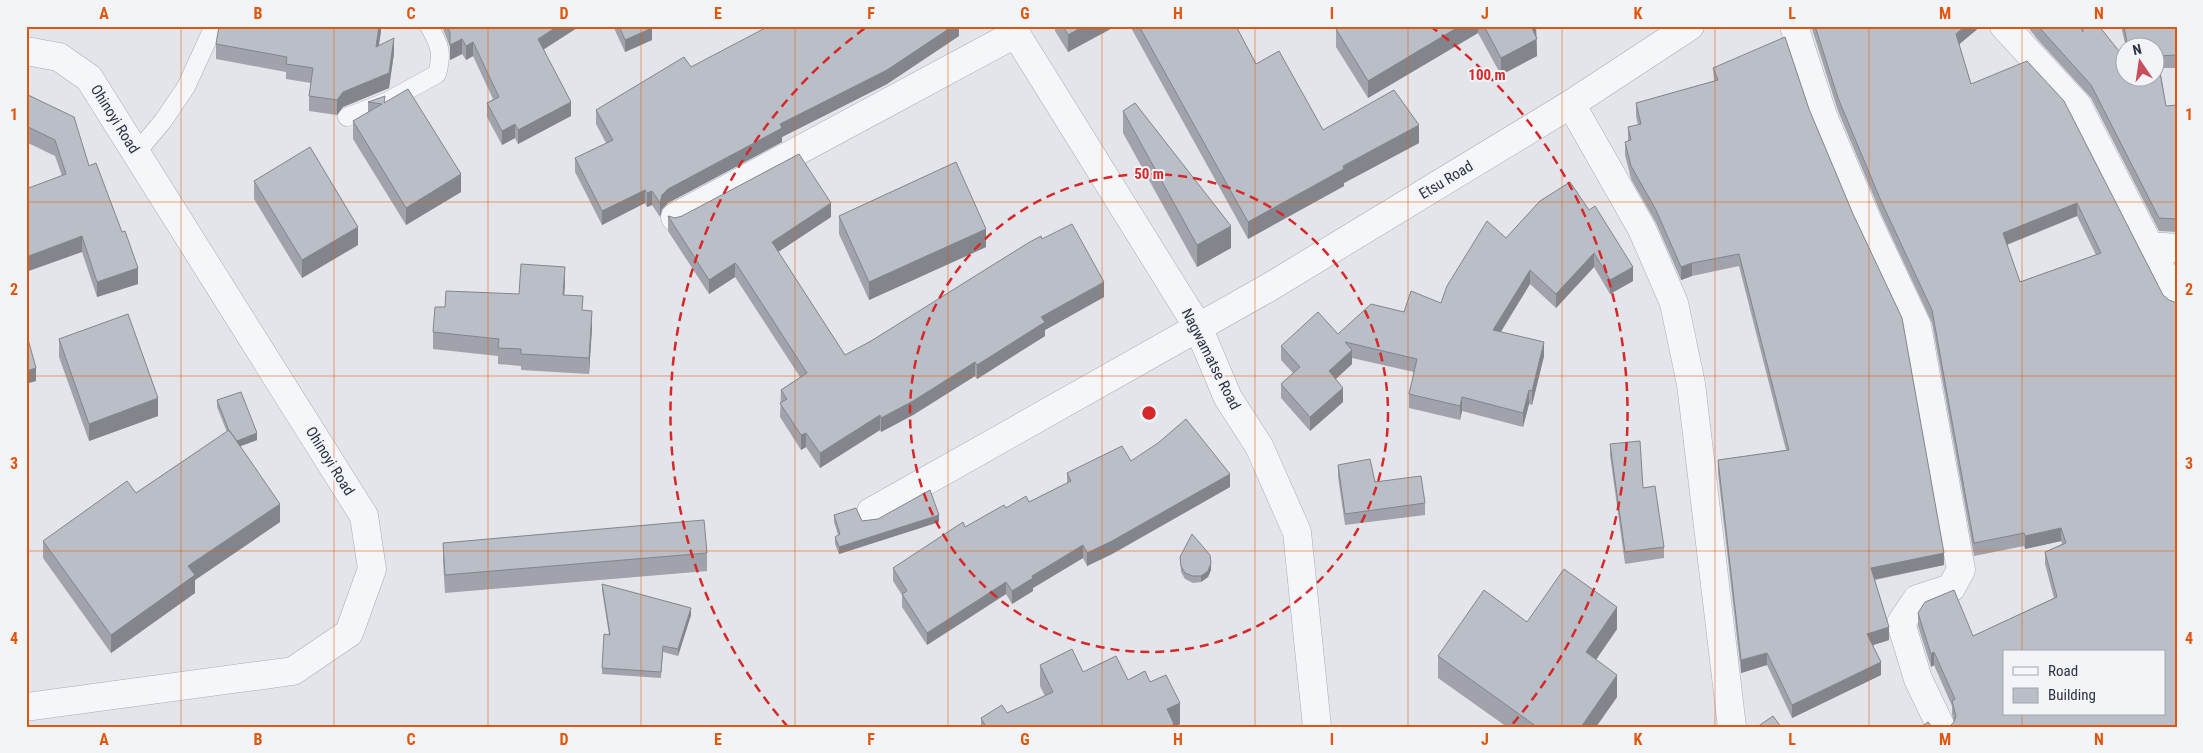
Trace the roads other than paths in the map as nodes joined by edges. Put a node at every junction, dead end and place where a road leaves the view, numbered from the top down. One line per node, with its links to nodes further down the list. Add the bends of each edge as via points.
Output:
1 (214, 26): 10 (lane, via 186,87)
2 (429, 26): 9 (lane, via 442,57 437,74 386,102)
3 (1690, 26): 8 (street, Etsu Road)
4 (1794, 26): 20 (street, via 1822,116 1917,326 1960,570 1951,588 1917,599 1901,623 1918,679)
5 (2004, 26): 12 (street, via 2077,105)
6 (1013, 30): 11 (street); 15 (street, Nagwamatse Road)
7 (26, 51): 10 (street, Ohinoyi Road, via 59,57 89,78)
8 (1571, 104): 15 (street, Etsu Road); 19 (street, via 1642,229 1674,303 1691,384)
9 (347, 117)
10 (136, 153): 17 (street, Ohinoyi Road, via 364,516 372,570 349,634 293,671)
11 (675, 217)
12 (2150, 246): 13 (street); 14 (street)
13 (2177, 248)
14 (2177, 300)
15 (1198, 327): 16 (street, Etsu Road); 18 (street, Nagwamatse Road, via 1228,398 1259,446 1297,532)
16 (871, 512)
17 (26, 707)
18 (1317, 727)
19 (1732, 727)
20 (1941, 727)

